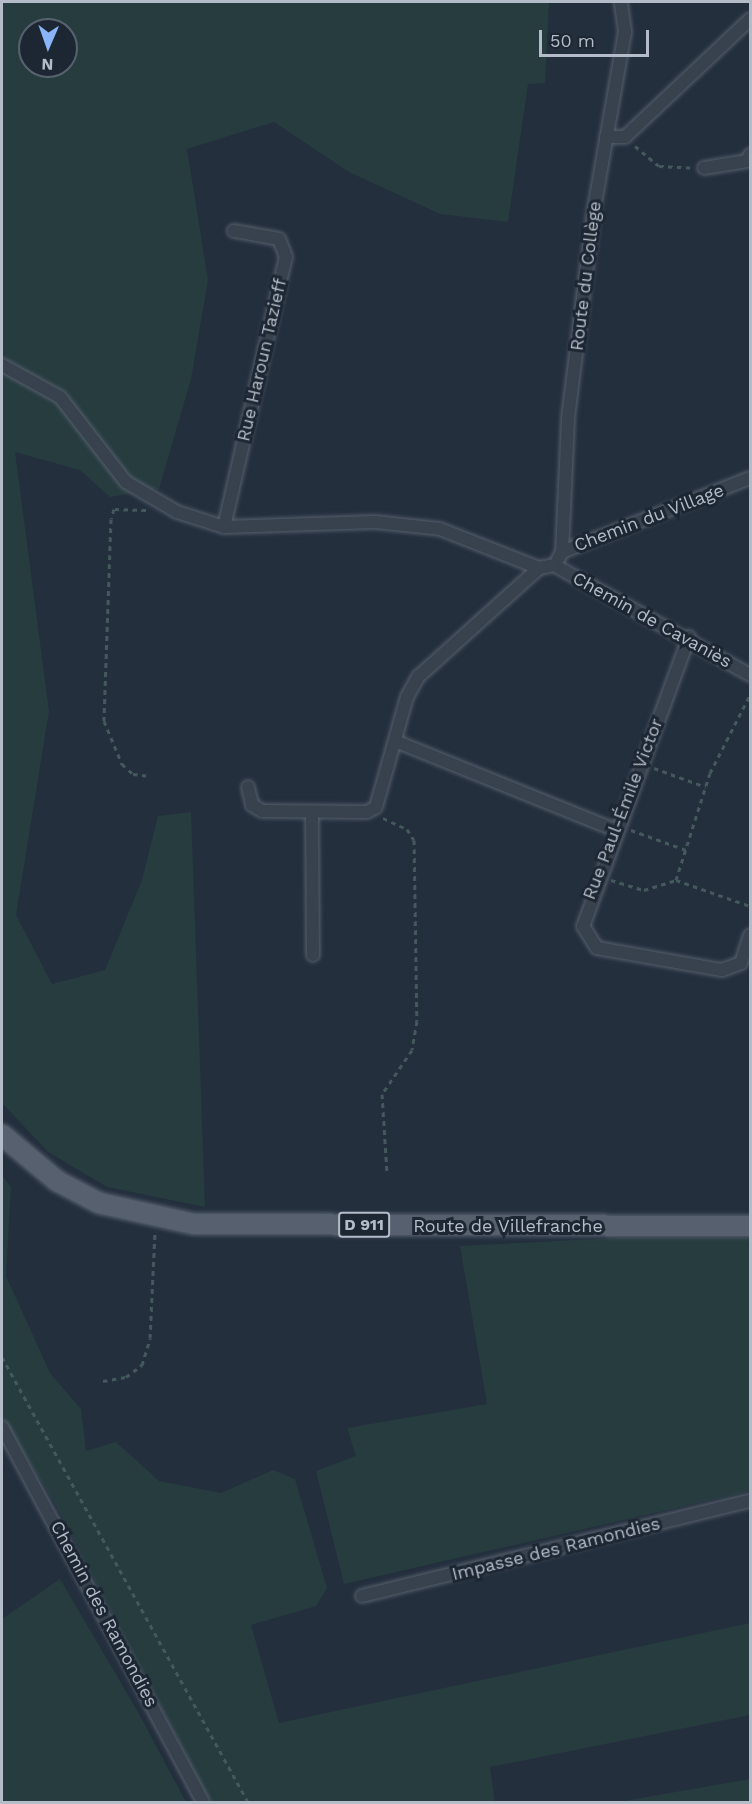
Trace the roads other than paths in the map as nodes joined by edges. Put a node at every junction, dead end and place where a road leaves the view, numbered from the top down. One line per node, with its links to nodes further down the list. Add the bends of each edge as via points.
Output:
1 (621, 2): 3 (street, Route du Collège, via 625,32)
2 (750, 19): 3 (street, via 625,137)
3 (606, 137): 10 (street, Route du Collège, via 568,418)
4 (750, 155): 5 (street, via 747,160)
5 (704, 168)
6 (234, 231): 9 (street, Rue Haroun Tazieff, via 279,239 286,257)
7 (2, 365): 9 (street, via 60,397 126,482 177,512)
8 (750, 478): 10 (street, Chemin du Village)
9 (224, 527): 12 (street, via 375,522 440,529)
10 (562, 552): 11 (street, Chemin du Village)
11 (554, 565): 12 (street); 13 (street, Chemin de Cavaniès)
12 (539, 568): 15 (street, via 418,677)
13 (689, 638): 14 (street, Chemin de Cavaniès); 18 (street, Rue Paul-Émile Victor)
14 (750, 675)
15 (394, 741): 17 (street, via 376,807); 18 (street)
16 (248, 787): 17 (street, via 252,805 262,811)
17 (312, 813): 20 (street)
18 (616, 827): 19 (street, Rue Paul-Émile Victor, via 583,926 597,948 722,970 741,963)
19 (750, 935)
20 (313, 955)
21 (2, 1135): 22 (main road, Route de Villefranche / D 911, via 57,1181 99,1203 194,1224)
22 (750, 1226)
23 (2, 1427): 26 (street, Chemin des Ramondies)
24 (750, 1501): 25 (street, Impasse des Ramondies)
25 (362, 1596)
26 (203, 1803)

